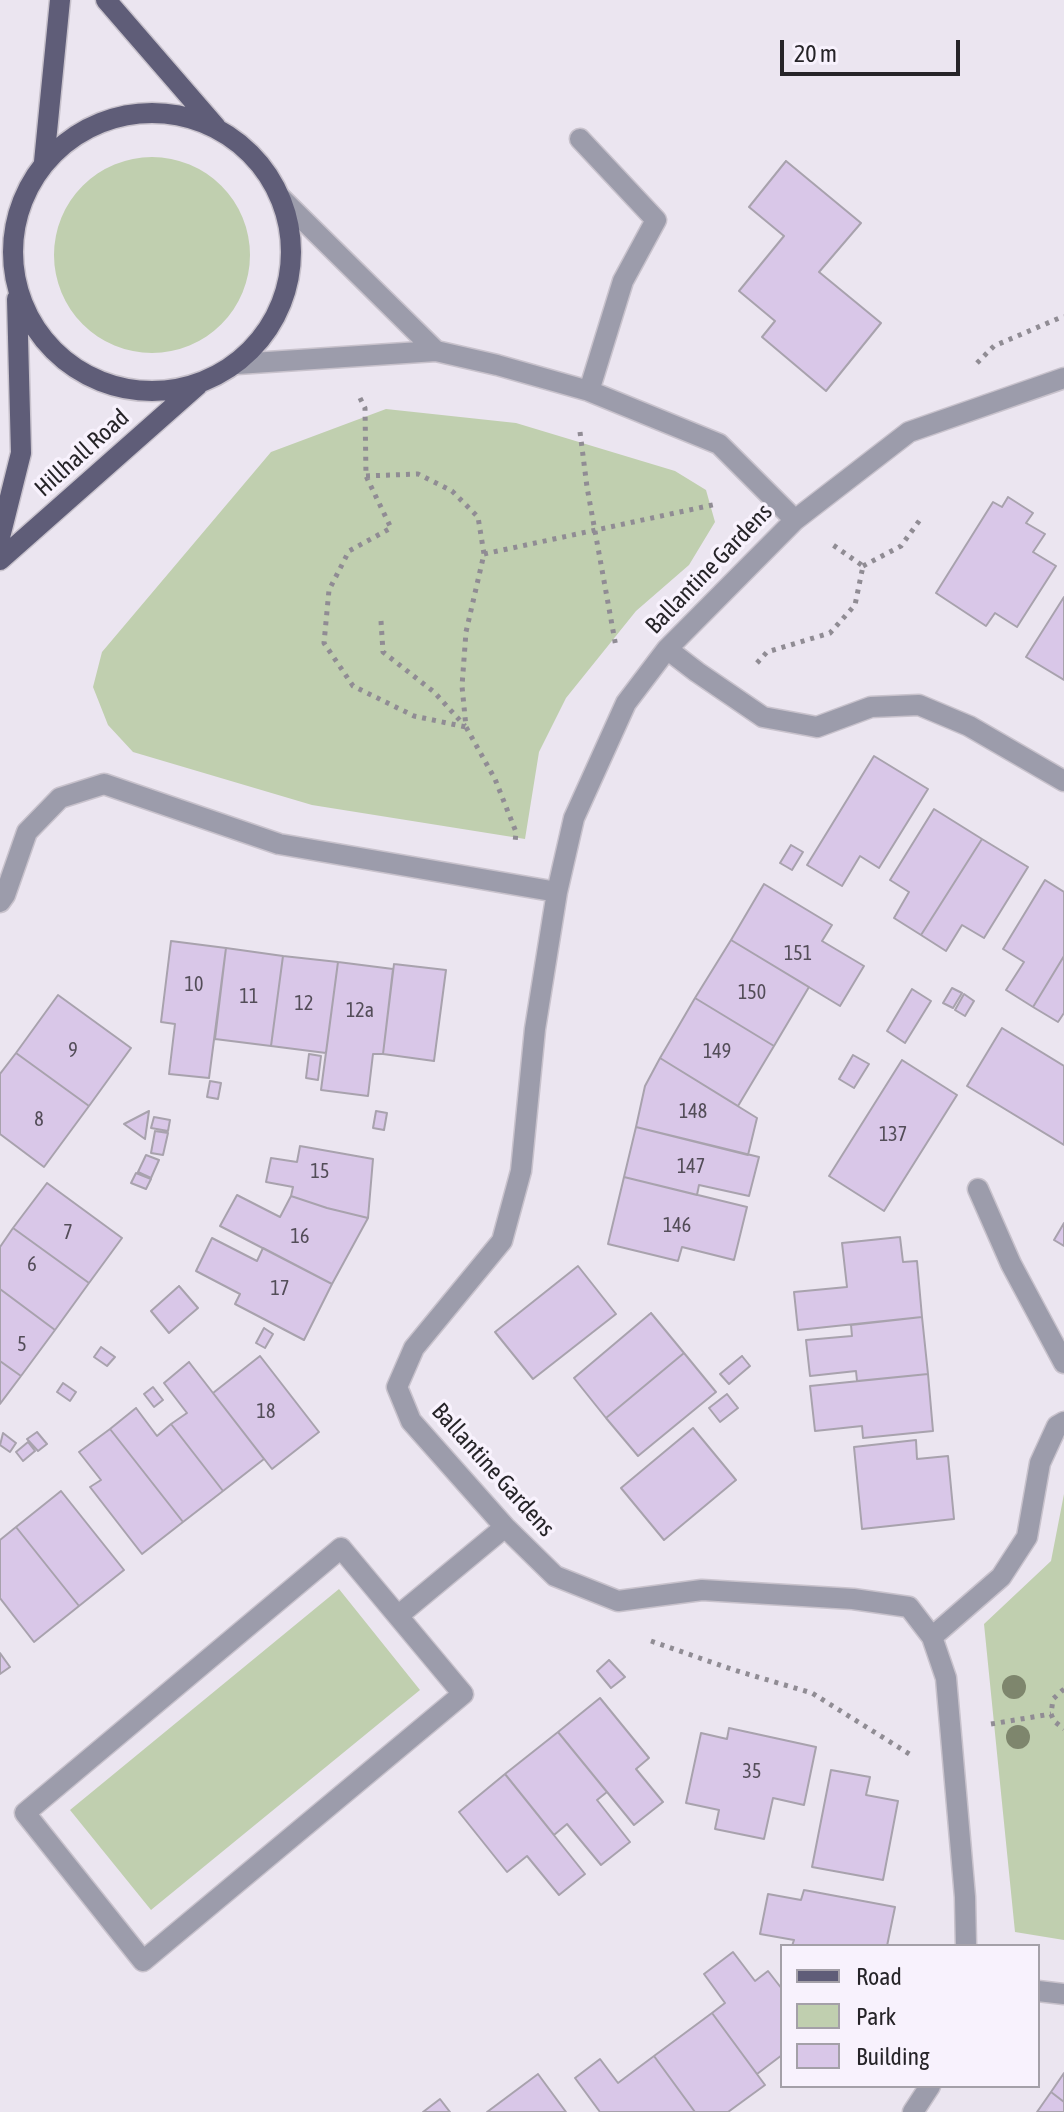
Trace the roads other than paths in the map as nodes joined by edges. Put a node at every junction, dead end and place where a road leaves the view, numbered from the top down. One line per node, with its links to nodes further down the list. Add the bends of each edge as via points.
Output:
1 (60, 0): 5 (main road)
2 (106, 0): 3 (main road)
3 (217, 128): 5 (main road, via 171,113 123,115 80,132); 6 (main road, via 256,158)
4 (580, 139): 12 (street, via 656,220 623,281)
5 (44, 162): 7 (main road, via 21,201 12,247)
6 (281, 198): 8 (street, Ballantine Gardens); 9 (main road, via 291,246 286,294 267,333)
7 (17, 293): 11 (main road, via 38,335 71,367 112,387 155,393); 14 (main road, Hillhall Road, via 21,453)
8 (436, 351): 9 (street, Ballantine Gardens); 12 (street, Ballantine Gardens)
9 (237, 364): 11 (main road)
10 (1064, 378): 13 (street, via 909,432)
11 (198, 385): 15 (main road, Hillhall Road)
12 (589, 391): 13 (street, Ballantine Gardens, via 719,444)
13 (795, 520): 16 (street, Ballantine Gardens)
14 (0, 537)
15 (0, 560)
16 (667, 649): 17 (street, via 763,717 817,727 871,707 919,705 969,726); 18 (street, Ballantine Gardens, via 626,703 574,818)
17 (1064, 781)
18 (557, 892): 19 (street, via 279,844 104,784 60,798 27,832); 23 (street, Ballantine Gardens, via 535,1029 521,1171 502,1241 414,1348 397,1387 411,1421)
19 (0, 902)
20 (978, 1189): 21 (street)
21 (1064, 1363)
22 (1064, 1422): 25 (street, via 1057,1426 1040,1463 1027,1537 1001,1577)
23 (505, 1527): 24 (street); 25 (street, Ballantine Gardens, via 555,1576 618,1601 702,1590 853,1599 909,1607)
24 (399, 1615): 24 (street, via 463,1694 143,1961 25,1813 341,1548)
25 (932, 1637): 26 (street, Ballantine Gardens, via 946,1678)
26 (966, 1944)
27 (1040, 1991): 28 (street)
28 (1064, 1994)
29 (929, 2088): 30 (street)
30 (913, 2112)

